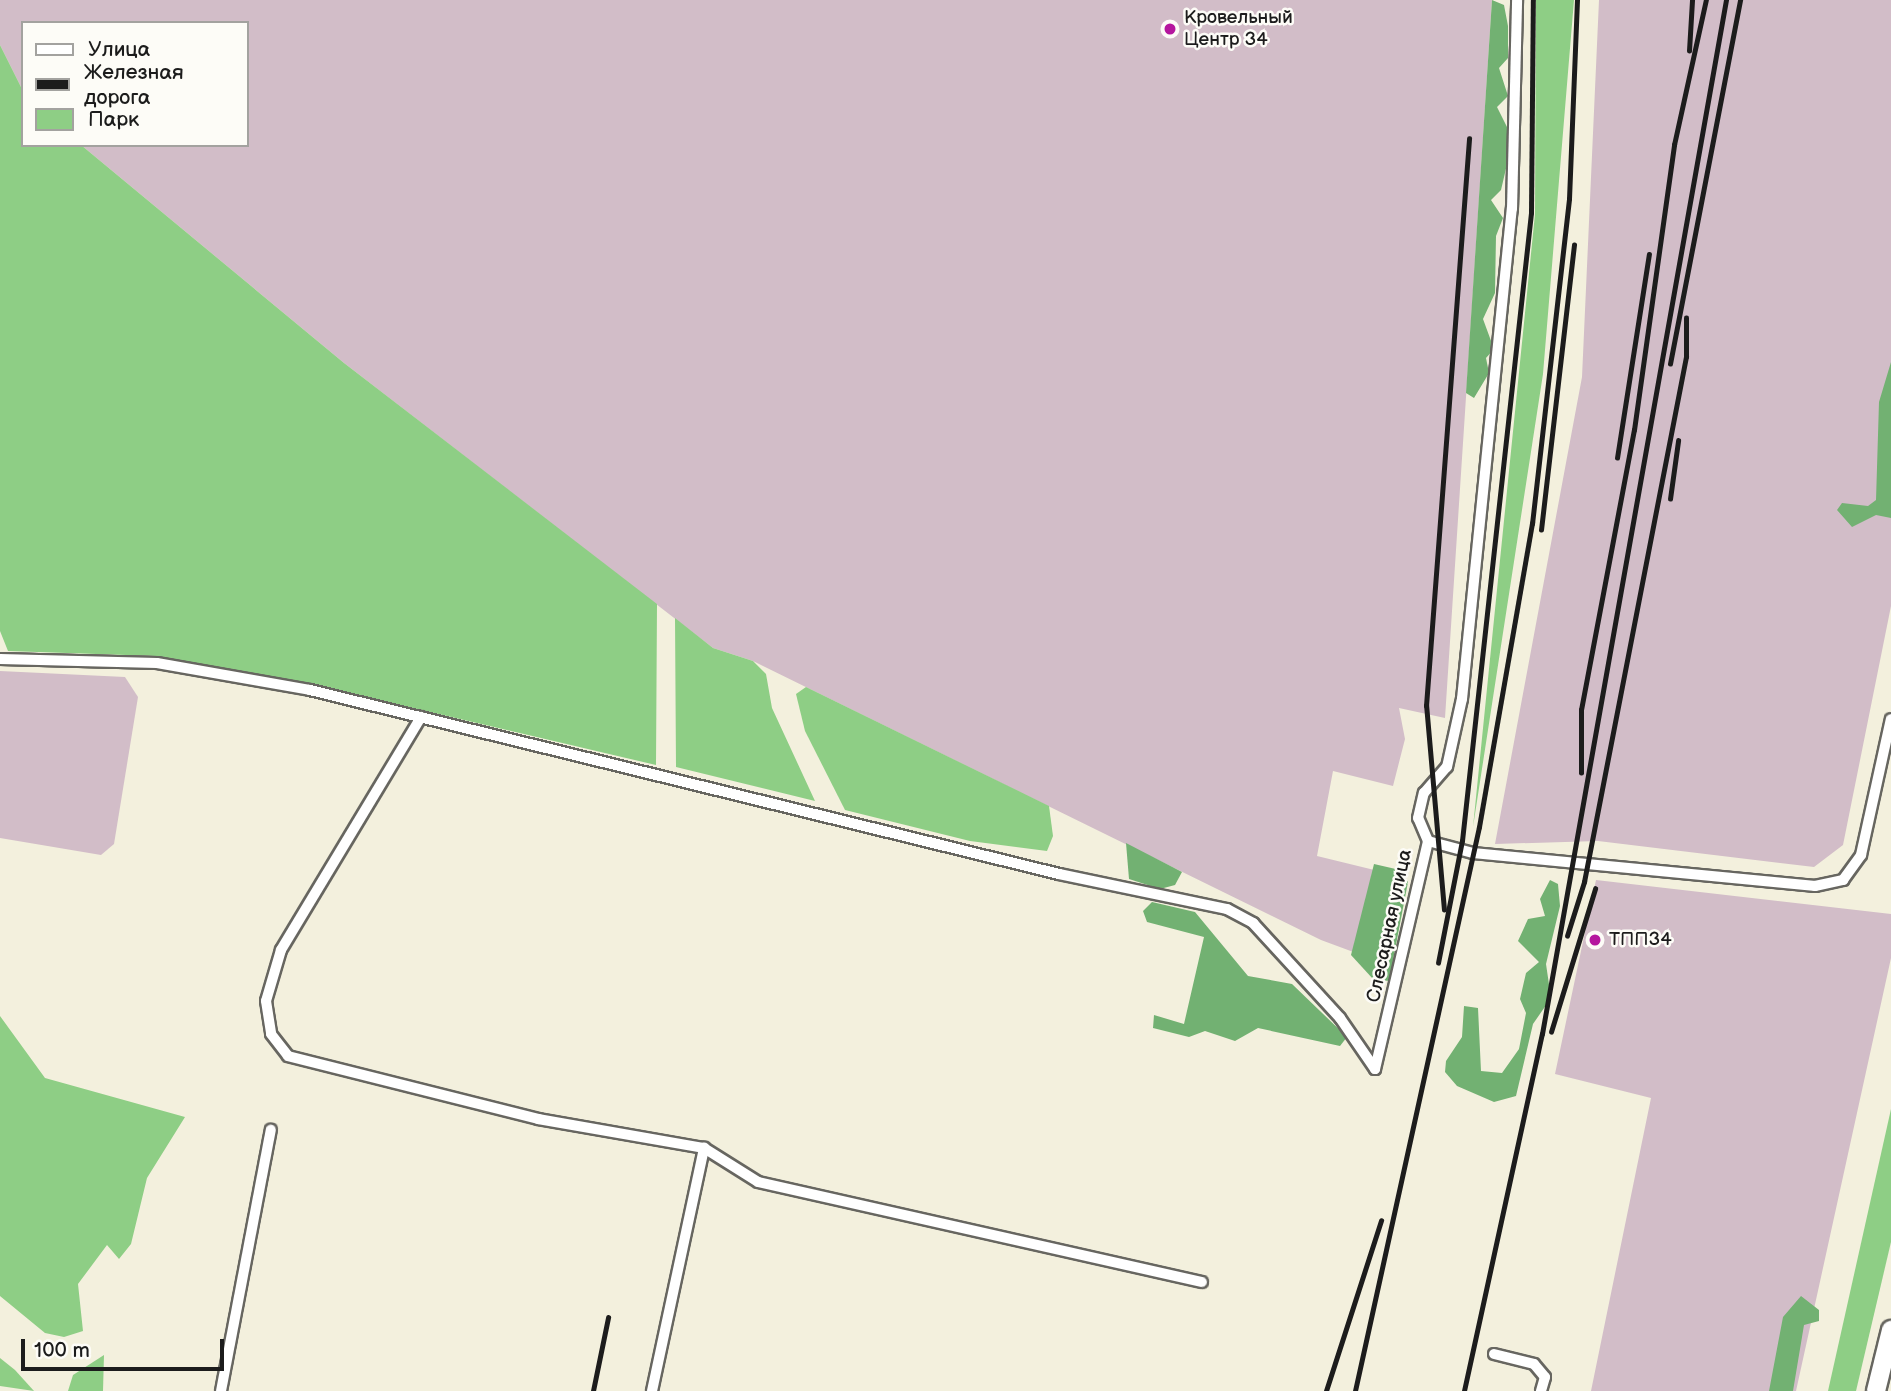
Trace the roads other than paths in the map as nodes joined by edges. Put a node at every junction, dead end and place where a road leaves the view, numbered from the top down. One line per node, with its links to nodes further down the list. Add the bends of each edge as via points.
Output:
1 (1517, 0): 5 (street, Слесарная улица, via 1512,209 1462,699 1447,767 1424,793 1418,818)
2 (0, 659): 3 (street, via 157,663)
3 (421, 716): 5 (street, Слесарная улица, via 1059,874 1227,909 1270,942 1340,1018 1375,1069); 7 (street, via 281,950 265,1001 271,1034 288,1056 538,1119)
4 (1891, 719): 5 (street, via 1861,855 1843,880 1815,886 1473,853)
5 (1428, 841)
6 (271, 1130): 11 (street)
7 (704, 1148): 8 (street, via 758,1182); 12 (street)
8 (1202, 1282)
9 (1891, 1330): 14 (main road)
10 (1494, 1354): 13 (street, via 1534,1364 1545,1377)
11 (221, 1391)
12 (652, 1391)
13 (1541, 1391)
14 (1876, 1391)

